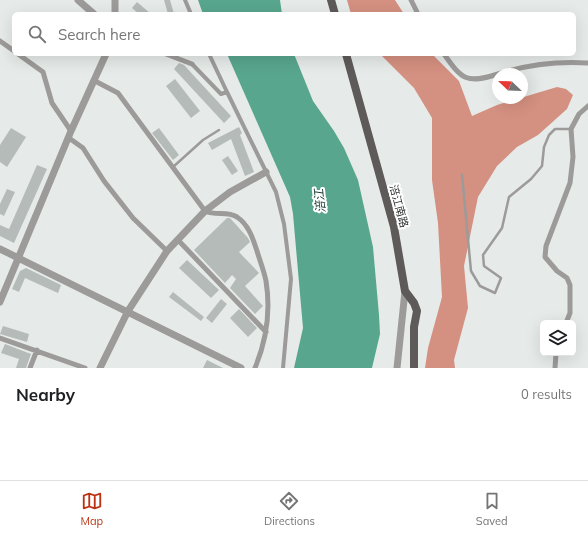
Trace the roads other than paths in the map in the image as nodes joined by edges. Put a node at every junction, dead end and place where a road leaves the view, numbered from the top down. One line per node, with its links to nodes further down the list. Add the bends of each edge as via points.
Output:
1 (78, 0): 6 (street)
2 (115, 0): 7 (street)
3 (185, 0): 8 (street)
4 (331, 0): 9 (main road)
5 (411, 0): 10 (street)
6 (92, 12)
7 (115, 12)
8 (190, 12)
9 (334, 12)
10 (417, 12)
11 (0, 41): 12 (street)
12 (12, 50)
13 (21, 56): 28 (street, via 43,72 52,103)
14 (105, 56): 23 (street)
15 (171, 56): 20 (street)
16 (210, 56): 24 (street)
17 (347, 56): 37 (main road, 涪江南路, via 394,227)
18 (445, 56): 22 (street, via 455,70 469,80 482,80)
19 (588, 63): 21 (street, via 564,62)
20 (192, 64): 24 (street, via 221,94)
21 (518, 68)
22 (492, 76)
23 (95, 81): 28 (street); 29 (street, via 118,93)
24 (227, 92): 30 (street)
25 (588, 106): 26 (street, via 579,114)
26 (571, 129): 31 (lane, via 555,129 549,135 544,147 542,166 509,197 502,228 483,255 484,266 501,278 495,292 480,286 470,271); 40 (street, via 573,157 570,183 546,246 545,257 567,278 570,285 570,313)
27 (219, 130): 29 (lane, via 203,140)
28 (70, 134): 35 (street, via 133,218); 36 (street)
29 (172, 167): 32 (street)
30 (266, 172): 32 (street, via 230,192); 50 (street, via 276,192 284,224 291,280)
31 (462, 175)
32 (205, 211): 33 (street); 41 (street, via 210,214 230,214 238,218 252,235 266,280)
33 (178, 240): 35 (street); 41 (street)
34 (0, 249): 36 (street)
35 (167, 251): 39 (street)
36 (19, 259): 38 (street); 39 (street)
37 (405, 291): 51 (street, 涪江南路); 52 (main road, via 417,311 414,327)
38 (0, 301)
39 (128, 311): 47 (street); 48 (street)
40 (567, 320)
41 (266, 332): 49 (street)
42 (0, 338): 43 (street)
43 (37, 350): 45 (street); 46 (street)
44 (556, 356): 53 (street)
45 (30, 368)
46 (85, 368)
47 (100, 368)
48 (241, 368)
49 (255, 368)
50 (283, 368)
51 (397, 368)
52 (414, 368)
53 (555, 368)

